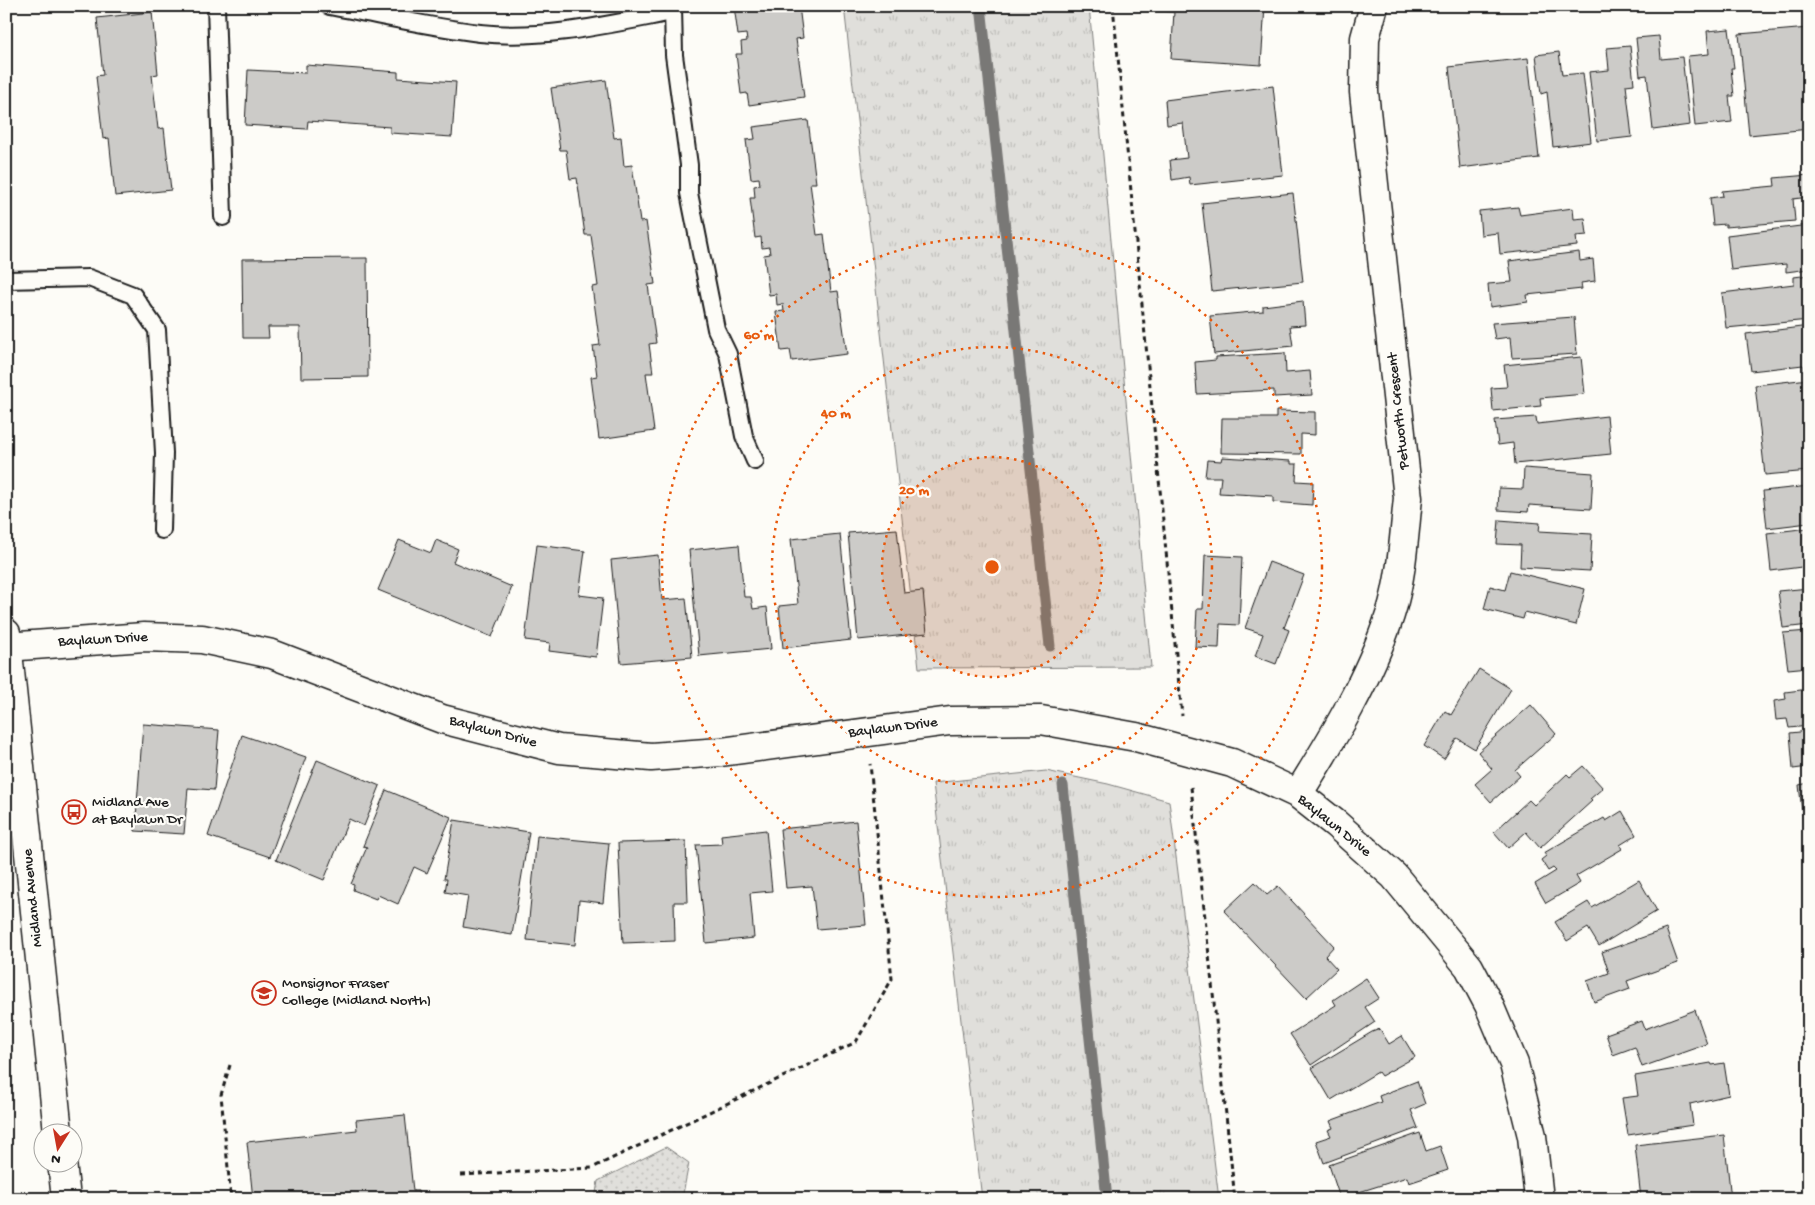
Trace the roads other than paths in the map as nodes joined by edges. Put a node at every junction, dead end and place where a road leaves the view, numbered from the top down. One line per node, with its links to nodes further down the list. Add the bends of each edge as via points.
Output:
1 (216, 6): 5 (lane)
2 (329, 6): 4 (lane, via 480,33 510,34 570,31)
3 (1374, 6): 10 (street, Petworth Crescent, via 1365,38 1364,92 1408,498 1402,554 1390,614 1372,660 1341,722)
4 (673, 9): 7 (lane, via 674,55 690,166 689,193 716,329 728,354 744,436)
5 (223, 217)
6 (6, 280): 8 (lane, via 89,278 133,295 157,330 164,452)
7 (755, 461)
8 (162, 530)
9 (7, 642): 10 (street, Baylawn Drive, via 144,637 202,639 272,654 442,719 559,749 651,757 721,752 950,721 1041,720 1136,737 1232,763); 11 (street, Midland Avenue)
10 (1298, 794): 14 (street, Baylawn Drive, via 1394,876 1469,967 1514,1064 1532,1136)
11 (57, 1122)
12 (63, 1172): 13 (street)
13 (66, 1199)
14 (1539, 1199)

